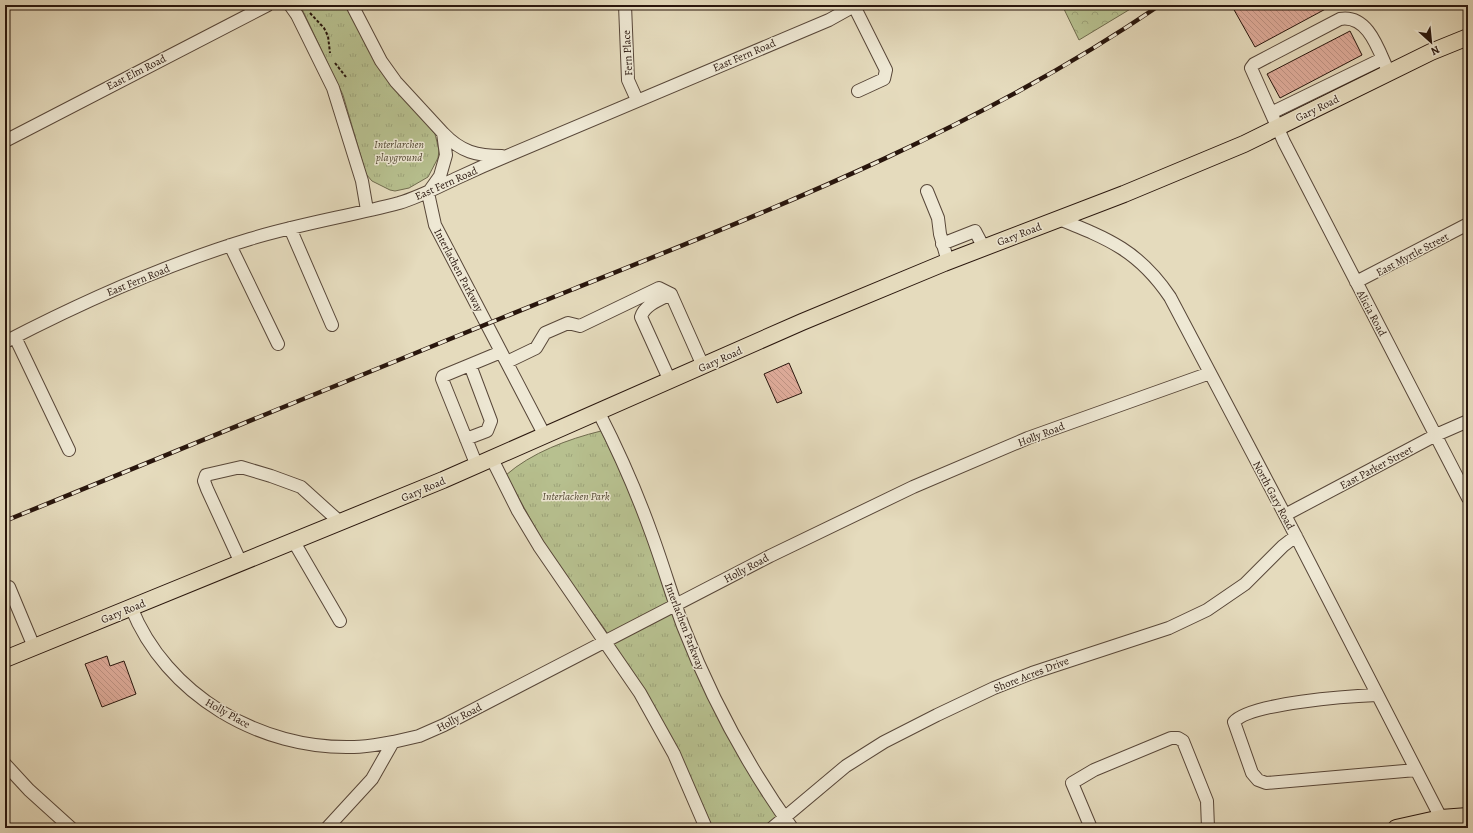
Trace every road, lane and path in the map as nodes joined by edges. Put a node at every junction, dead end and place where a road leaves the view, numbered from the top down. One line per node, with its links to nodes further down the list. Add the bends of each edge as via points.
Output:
1 (268, 5): 16 (street, East Elm Road)
2 (290, 5): 20 (street, via 333,88 362,180)
3 (352, 5): 15 (street, via 362,27 396,82)
4 (625, 5): 13 (street, Fern Place, via 628,80)
5 (855, 5): 12 (street, via 886,70 884,79); 13 (street, East Fern Road, via 829,20)
6 (307, 9): 11 (path, via 324,28 332,58)
7 (1468, 27): 9 (main road)
8 (1468, 37): 9 (main road)
9 (1431, 52): 10 (main road, Gary Road)
10 (1386, 66): 14 (main road, Gary Road); 14 (street, Alicia Road, via 1361,23 1347,18 1340,19 1254,64 1251,68 1251,73)
11 (346, 77)
12 (858, 91)
13 (637, 100): 17 (street, East Fern Road)
14 (1275, 120): 21 (main road, Gary Road, via 1244,144); 28 (street, Alicia Road)
15 (443, 133): 17 (street, via 458,147 482,156); 19 (street, via 446,155 440,176)
16 (5, 141)
17 (507, 156): 19 (street, East Fern Road)
18 (927, 191): 24 (street, via 940,224)
19 (428, 194): 20 (street, East Fern Road); 33 (street, Interlachen Parkway, via 435,225)
20 (367, 210): 23 (street, East Fern Road)
21 (1059, 219): 26 (main road, Gary Road); 36 (street, North Gary Road, via 1106,238 1143,262 1170,297)
22 (1468, 224): 28 (street, East Myrtle Street)
23 (290, 228): 25 (street, East Fern Road); 30 (street)
24 (942, 244): 26 (street, via 975,231); 27 (street)
25 (230, 245): 31 (street, East Fern Road, via 109,291); 32 (street)
26 (984, 248): 27 (main road, Gary Road)
27 (948, 262): 35 (main road, Gary Road)
28 (1356, 282): 40 (street, Alicia Road)
29 (671, 294): 33 (street, via 659,288 580,326 568,323 545,334 536,348); 35 (street); 37 (street, via 647,307 641,317)
30 (332, 325)
31 (10, 339): 43 (street)
32 (278, 344)
33 (504, 357): 34 (street); 41 (street, Interlachen Parkway)
34 (470, 365): 42 (street, via 491,421 487,431); 42 (street, via 443,376 442,379)
35 (703, 366): 37 (main road, Gary Road)
36 (1210, 373): 47 (street, North Gary Road); 53 (street, Holly Road, via 1080,419 939,475 843,520)
37 (670, 381): 38 (main road, Gary Road)
38 (599, 413): 41 (main road, Gary Road); 53 (street, Interlachen Parkway, via 629,476)
39 (1468, 420): 40 (street, East Parker Street)
40 (1436, 435): 46 (street, Alicia Road); 47 (street, East Parker Street)
41 (545, 436): 44 (main road, Gary Road)
42 (466, 439): 45 (street)
43 (68, 450)
44 (492, 459): 45 (main road, Gary Road); 56 (street, via 539,546)
45 (477, 466): 48 (main road, Gary Road)
46 (1468, 498)
47 (1285, 515): 49 (street, North Gary Road)
48 (341, 523): 50 (main road, Gary Road); 51 (street, via 301,487 271,476 241,467 206,475 204,481 207,489)
49 (1296, 536): 59 (street, North Gary Road); 65 (street, Shore Acres Drive, via 1245,584 1207,610 1169,628 994,688 884,742 846,766 807,798)
50 (294, 542): 51 (main road, Gary Road); 55 (street)
51 (241, 564): 54 (main road, Gary Road)
52 (9, 587): 57 (street)
53 (675, 605): 56 (street, Holly Road); 65 (street, Interlachen Parkway, via 719,708 742,752)
54 (131, 607): 57 (main road, Gary Road); 60 (street, Holly Place, via 146,639 164,664 203,700 239,722 295,741 326,746 354,747)
55 (340, 621)
56 (606, 642): 60 (street, Holly Road, via 426,733); 68 (street, via 640,693 674,754)
57 (34, 647): 58 (main road, Gary Road)
58 (5, 659)
59 (1377, 696): 62 (street, North Gary Road); 62 (street, via 1280,705 1238,716 1234,722 1252,773 1258,780 1266,783)
60 (393, 742): 67 (street, via 372,779)
61 (5, 764): 66 (street, via 34,795)
62 (1416, 770): 64 (street, North Gary Road)
63 (1468, 816): 64 (main road)
64 (1441, 818): 72 (main road); 73 (main road, via 1437,824)
65 (788, 823): 69 (street, Shore Acres Drive)
66 (71, 828)
67 (328, 828)
68 (706, 828)
69 (772, 828)
70 (1091, 828): 71 (street, via 1072,783 1082,775 1171,738 1178,738 1183,741 1207,801)
71 (1208, 828)
72 (1396, 828)
73 (1427, 828)

